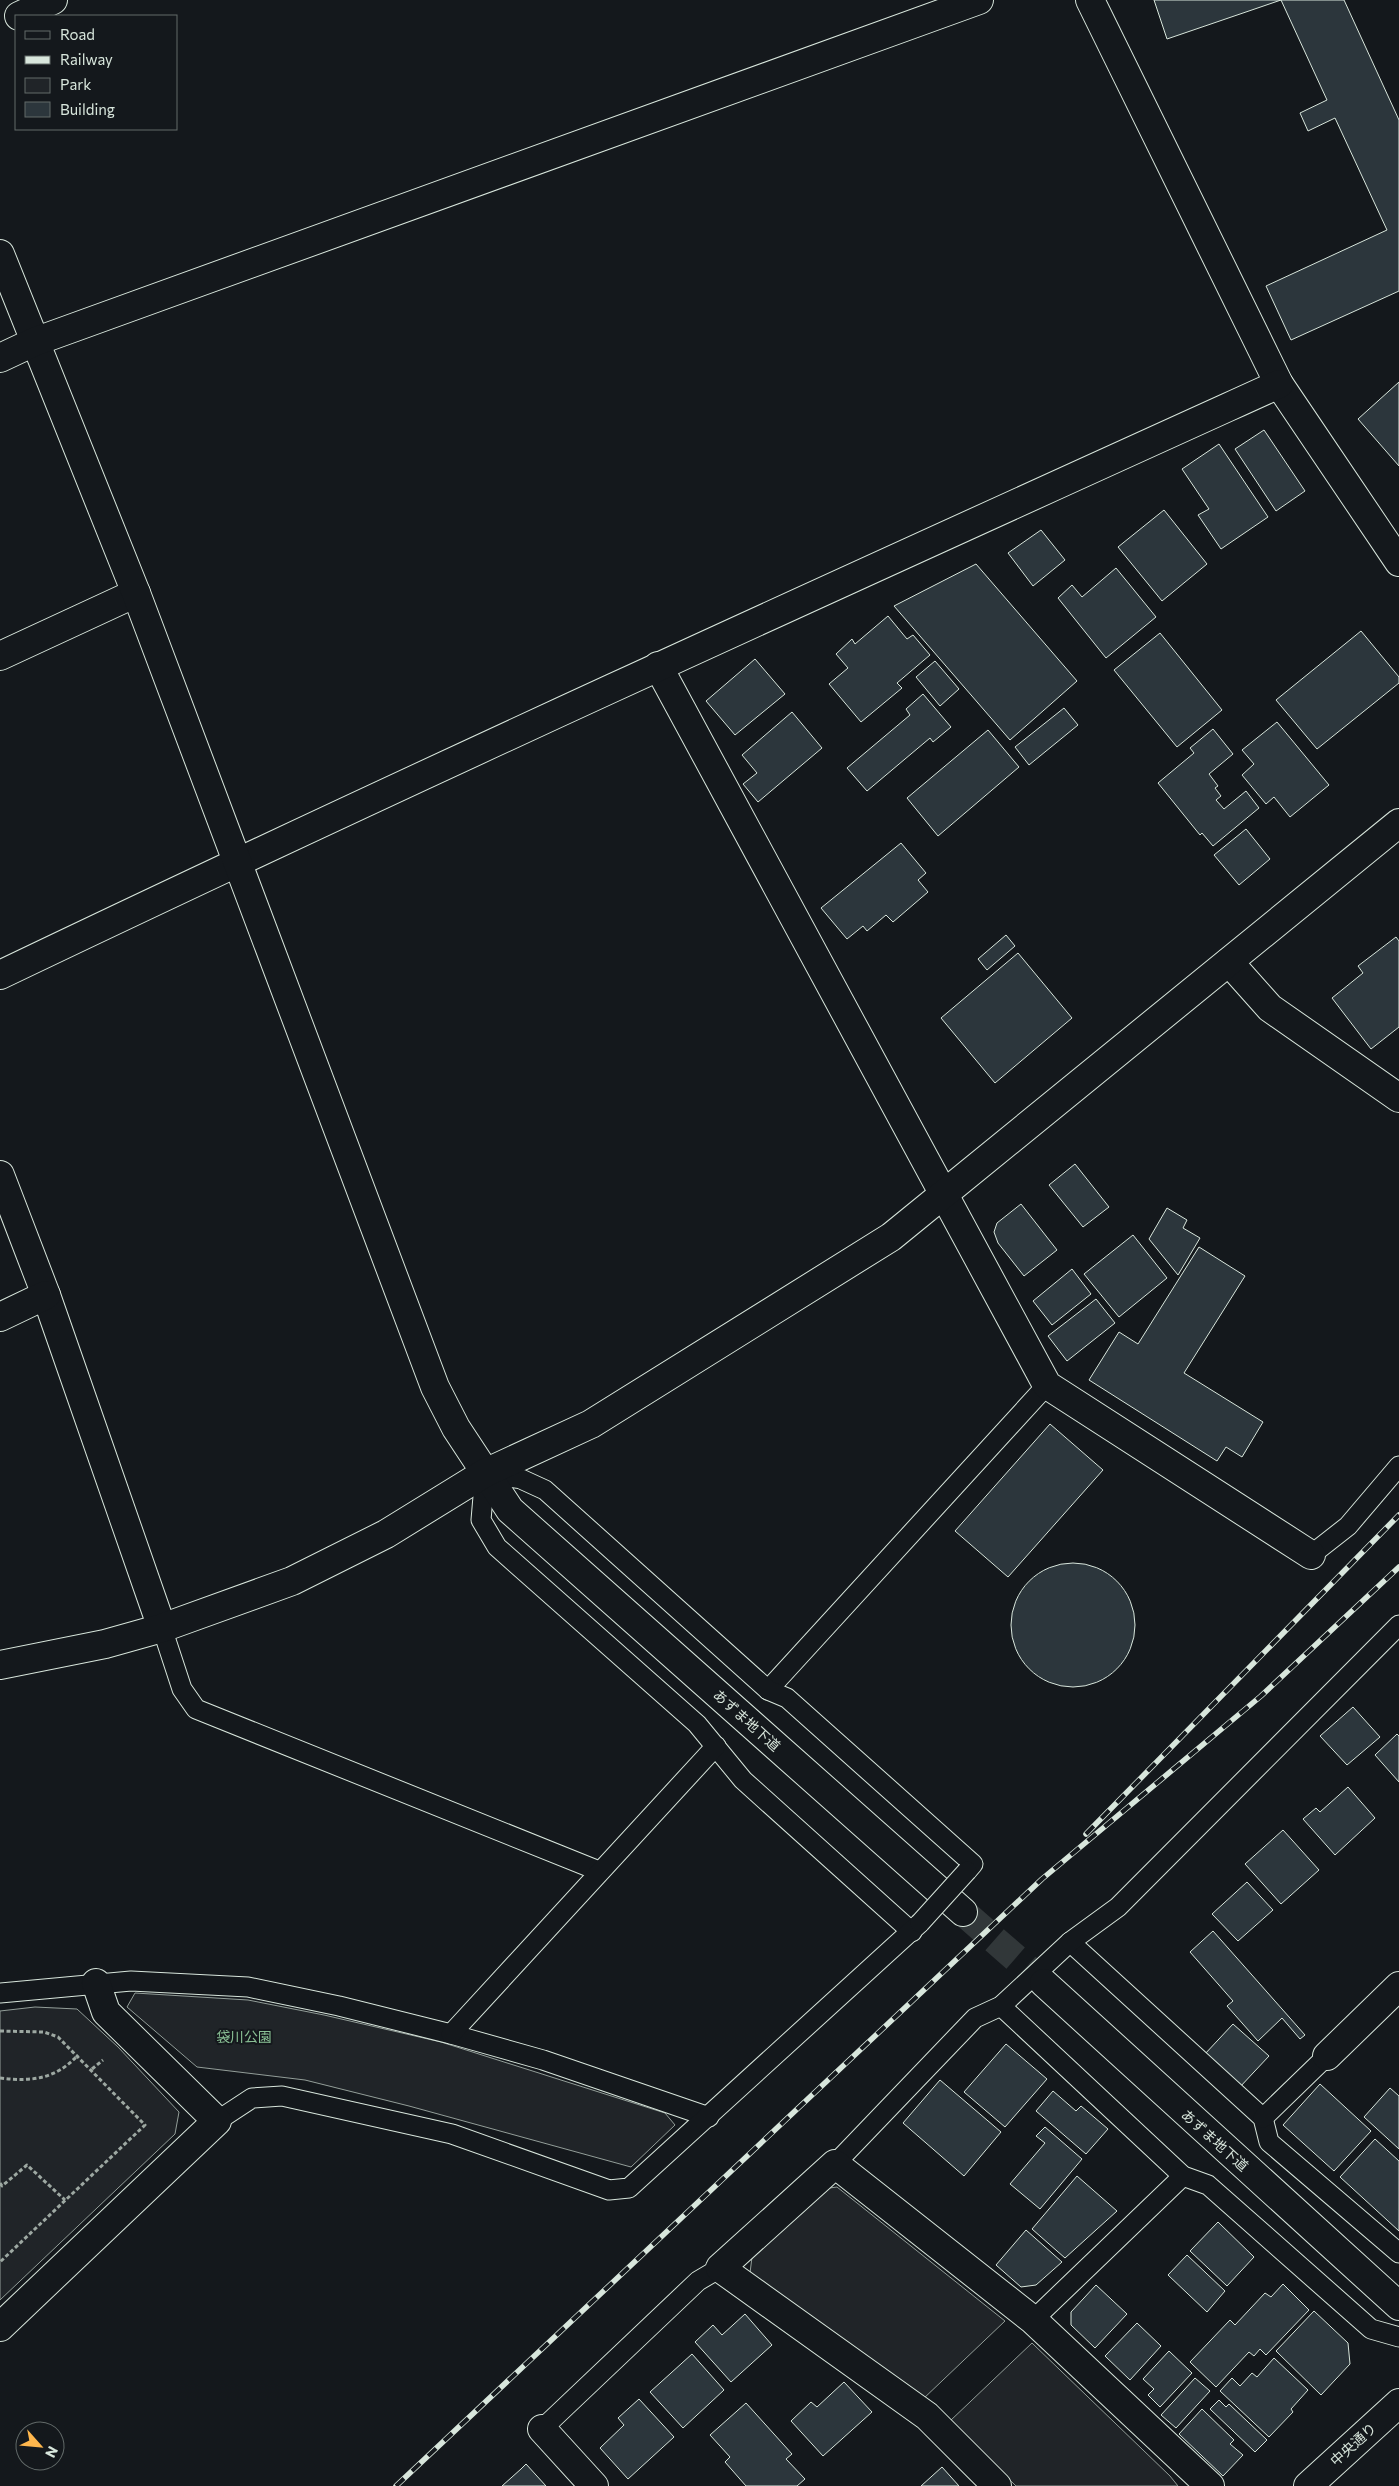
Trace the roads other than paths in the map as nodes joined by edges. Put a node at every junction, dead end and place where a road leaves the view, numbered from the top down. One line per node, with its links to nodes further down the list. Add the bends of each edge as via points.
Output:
1 (53, 0): 4 (street)
2 (979, 0): 8 (street)
3 (1090, 0): 10 (street)
4 (22, 15)
5 (15, 18): 6 (street)
6 (0, 26)
7 (0, 254): 8 (street, あずま地下道)
8 (34, 342): 9 (street); 12 (street, あずま地下道)
9 (0, 358)
10 (1280, 384): 11 (street); 14 (street)
11 (1399, 562)
12 (136, 593): 13 (street); 16 (street, あずま地下道)
13 (0, 656)
14 (658, 666): 16 (street); 21 (street)
15 (1399, 823): 17 (street)
16 (238, 861): 18 (street); 26 (street, あずま地下道, via 435,1387)
17 (1229, 962): 19 (street, via 1270,1008); 21 (street)
18 (0, 975)
19 (1399, 1098)
20 (0, 1174): 22 (street)
21 (945, 1193): 24 (street, via 966,1238); 26 (street, via 891,1237 591,1424)
22 (46, 1295): 23 (street); 29 (street)
23 (0, 1317)
24 (1047, 1385): 27 (street); 31 (lane)
25 (1399, 1466): 27 (lane, via 1348,1526)
26 (485, 1473): 29 (street, via 386,1534 292,1580); 31 (lane, via 521,1479 545,1490); 32 (lane, via 481,1520 497,1547 697,1724); 34 (street, あずま地下道, via 510,1510)
27 (1312, 1555)
28 (1399, 1625): 36 (lane, via 1118,1907)
29 (162, 1628): 30 (street, via 105,1644); 33 (lane, via 182,1689 196,1709)
30 (0, 1665)
31 (768, 1690): 35 (lane, bridge, via 787,1698 973,1864)
32 (716, 1746): 33 (lane); 35 (lane, via 743,1780)
33 (599, 1872): 42 (lane)
34 (963, 1912)
35 (916, 1928): 44 (lane)
36 (1070, 1942): 41 (lane); 45 (lane)
37 (96, 1983): 40 (lane); 42 (lane, via 131,1981 248,1987); 46 (street, via 106,2012)
38 (1044, 1984): 51 (street, あずま地下道)
39 (1399, 1986): 43 (street)
40 (0, 1994)
41 (1001, 2006): 47 (lane, via 976,2018); 48 (lane)
42 (451, 2034): 44 (lane, via 543,2060)
43 (1327, 2056): 45 (lane)
44 (709, 2117): 46 (lane, via 629,2188 609,2190 452,2134 282,2096 252,2098)
45 (1263, 2118): 49 (lane, via 1269,2142)
46 (217, 2121): 53 (street)
47 (835, 2164): 50 (street); 52 (street)
48 (1183, 2176): 52 (lane); 54 (lane, via 1208,2185 1371,2329)
49 (1399, 2253)
50 (720, 2268): 56 (lane, via 698,2281); 58 (street, via 927,2416)
51 (1393, 2301)
52 (1033, 2320): 59 (street)
53 (0, 2328)
54 (1399, 2337)
55 (1399, 2403): 60 (street, 中央通り)
56 (542, 2429): 57 (street)
57 (594, 2486)
58 (997, 2486)
59 (1210, 2486)
60 (1308, 2486)

